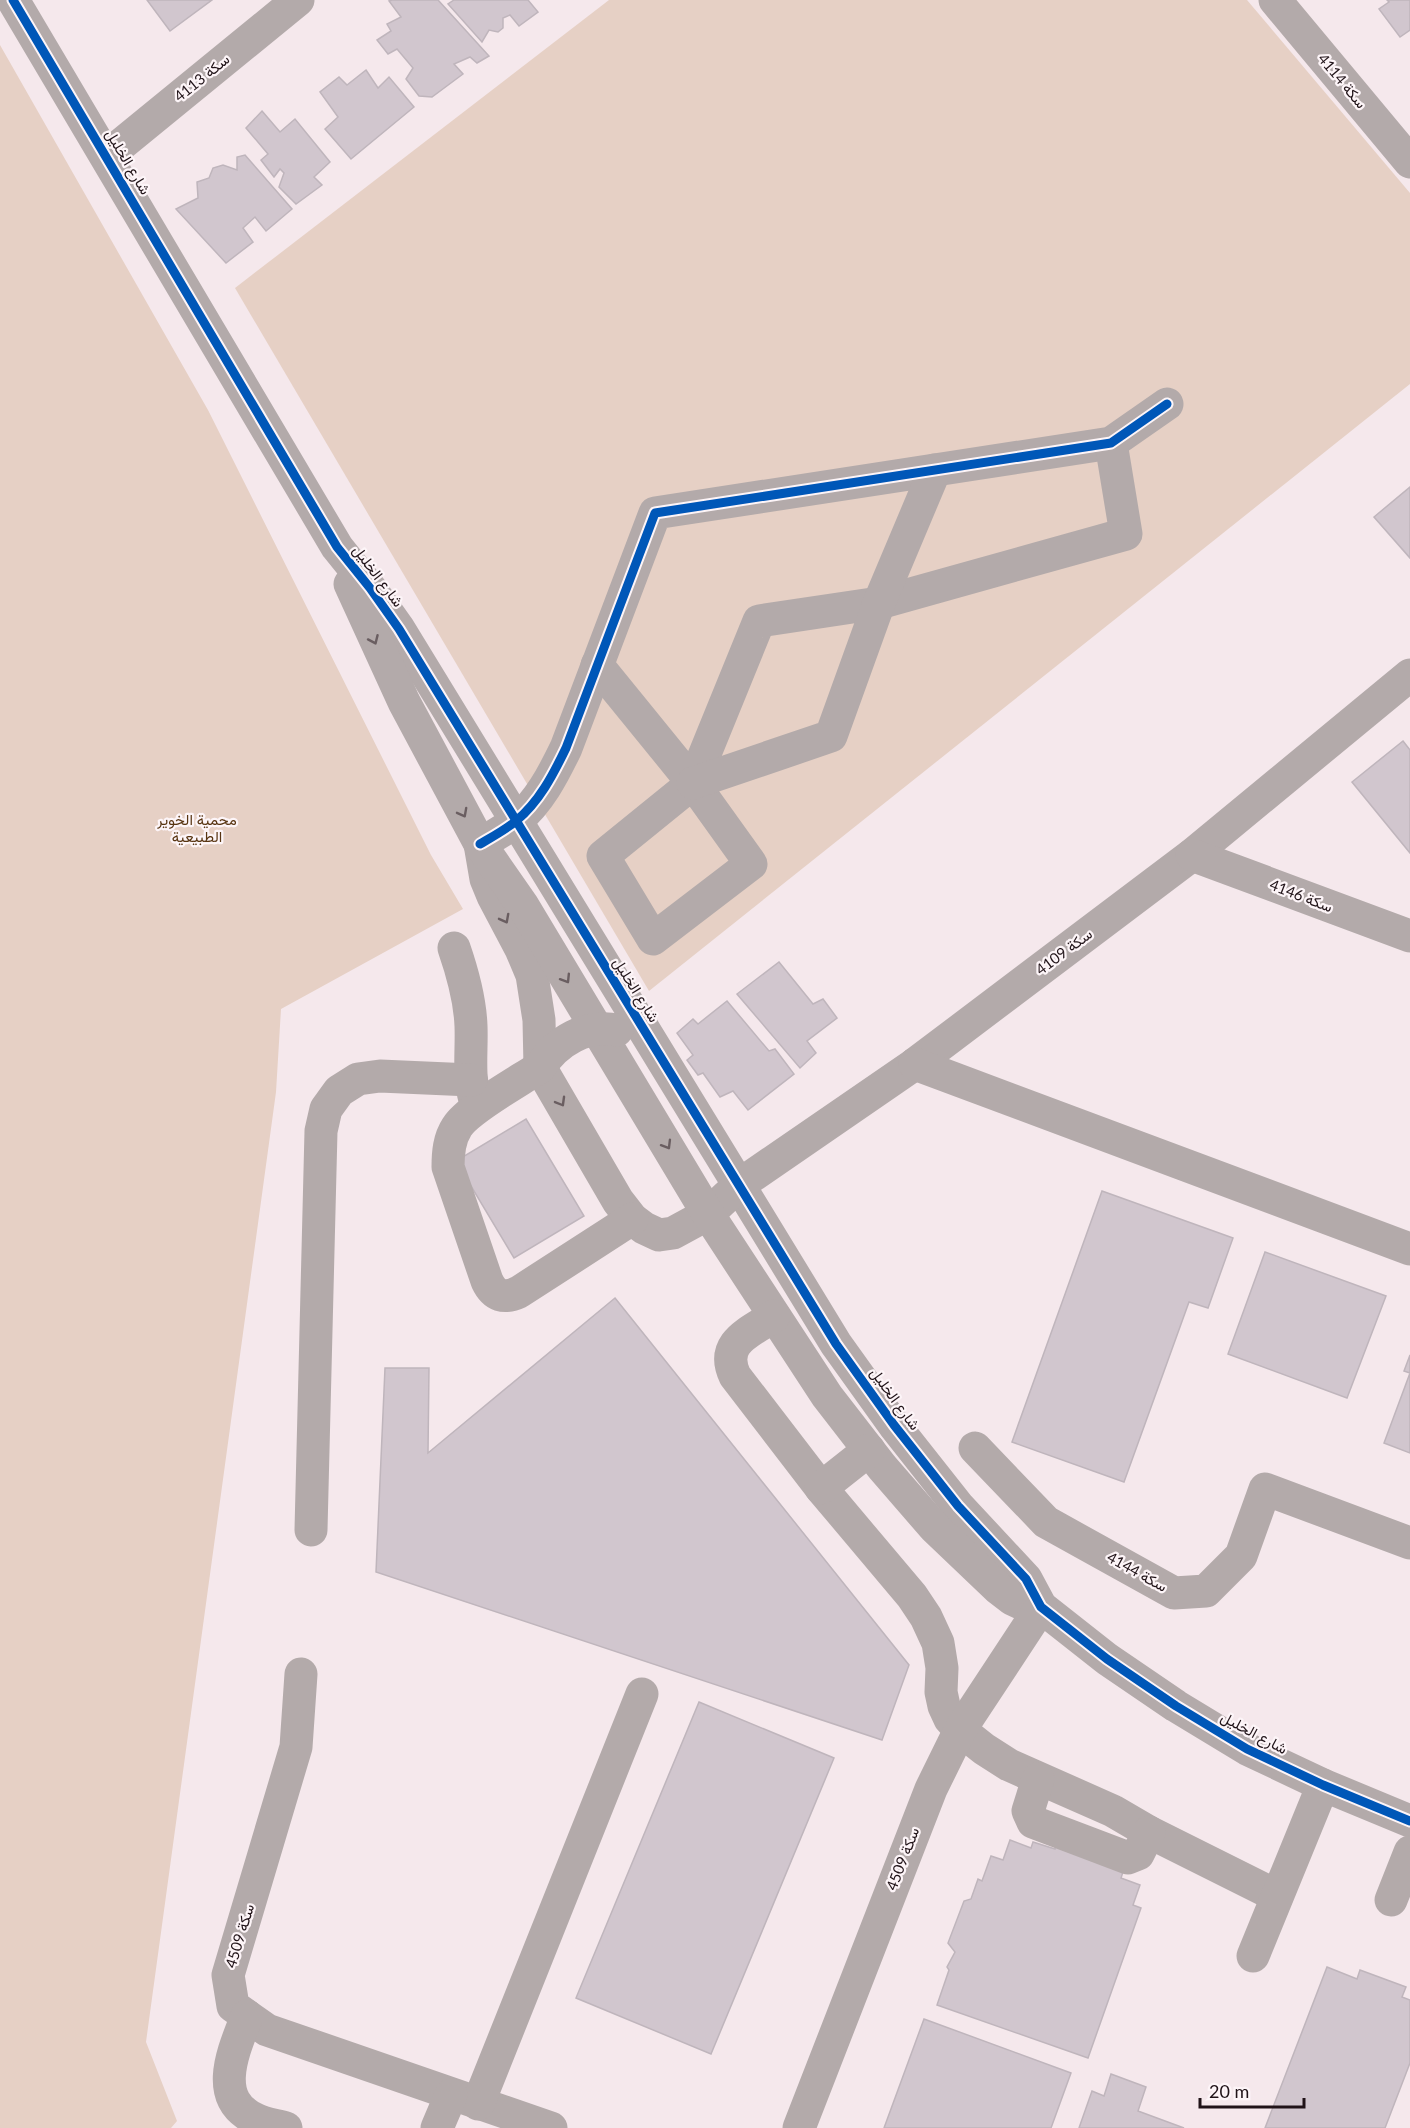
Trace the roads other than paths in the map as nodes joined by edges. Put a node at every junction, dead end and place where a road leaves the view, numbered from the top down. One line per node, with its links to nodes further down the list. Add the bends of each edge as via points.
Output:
1 (13, 0): 4 (street, شارع الخليل)
2 (298, 0): 4 (street, سكة 4113)
3 (1275, 0): 5 (street, سكة 4114)
4 (107, 156): 9 (street, شارع الخليل)
5 (1410, 162)
6 (1167, 404): 7 (street)
7 (1112, 443): 8 (street); 10 (street, via 1126,534)
8 (935, 470): 10 (street); 11 (street, via 655,513)
9 (337, 547): 14 (street, شارع الخليل, via 399,629); 15 (street, شارع الخليل, one-way to 15, via 387,669)
10 (879, 603): 13 (street, via 831,736); 13 (street, via 759,621)
11 (597, 665): 13 (street); 14 (street, via 555,772 537,800)
12 (1410, 675): 16 (street, سكة 4109)
13 (693, 783): 13 (street, via 751,864 653,939 603,856)
14 (515, 822): 15 (street); 20 (street, شارع الخليل)
15 (480, 844): 19 (street, شارع الخليل, one-way to 19, via 510,885); 22 (street, one-way to 22, via 486,879 532,975)
16 (1192, 855): 17 (street, سكة 4146); 21 (street, سكة 4109)
17 (1410, 936)
18 (454, 948): 23 (street, via 469,1000)
19 (597, 1029): 20 (street, via 626,1031); 22 (street, via 558,1045); 25 (street, شارع الخليل, one-way to 25)
20 (652, 1045): 24 (street, شارع الخليل)
21 (915, 1064): 24 (street, سكة 4109); 27 (street)
22 (540, 1066): 23 (street); 26 (street, one-way to 26)
23 (474, 1094): 26 (street, via 467,1114 454,1132 448,1167 490,1289 505,1297 519,1292); 32 (street, via 380,1076 358,1079 339,1091 326,1109 321,1131)
24 (740, 1185): 25 (street, سكة 4109); 34 (street, شارع الخليل, via 836,1344 958,1506 1026,1579)
25 (708, 1214): 26 (street, سكة 4109, via 673,1233 659,1235); 28 (street, شارع الخليل)
26 (632, 1219)
27 (1410, 1250)
28 (774, 1316): 30 (street, شارع الخليل, via 827,1396); 31 (street, via 739,1340 729,1356 730,1365)
29 (975, 1448): 33 (street, سكة 4144, via 1046,1522 1174,1593 1206,1591 1240,1556 1265,1489)
30 (875, 1458): 31 (street); 34 (street, شارع الخليل, via 934,1527 999,1589 1011,1599)
31 (828, 1496): 37 (street, via 927,1617 938,1643 944,1706)
32 (311, 1530)
33 (1410, 1543)
34 (1041, 1607): 37 (street, سكة 4509); 38 (street, شارع الخليل, via 1176,1706 1247,1749)
35 (301, 1674): 44 (street, سكة 4509, via 296,1747 228,1975 233,2006)
36 (642, 1694): 45 (street)
37 (960, 1730): 41 (street, via 992,1755 1088,1799); 49 (street, سكة 4509, via 931,1789)
38 (1323, 1785): 39 (street, شارع الخليل); 41 (street)
39 (1410, 1821)
40 (1410, 1852): 42 (street)
41 (1277, 1896): 43 (street)
42 (1391, 1900)
43 (1253, 1956)
44 (247, 2016): 45 (street, سكة 4509, via 267,2030); 46 (street, via 230,2061 230,2093 240,2108 255,2119)
45 (465, 2100): 47 (street); 48 (street, سكة 4509)
46 (286, 2128)
47 (437, 2128)
48 (550, 2128)
49 (799, 2128)

